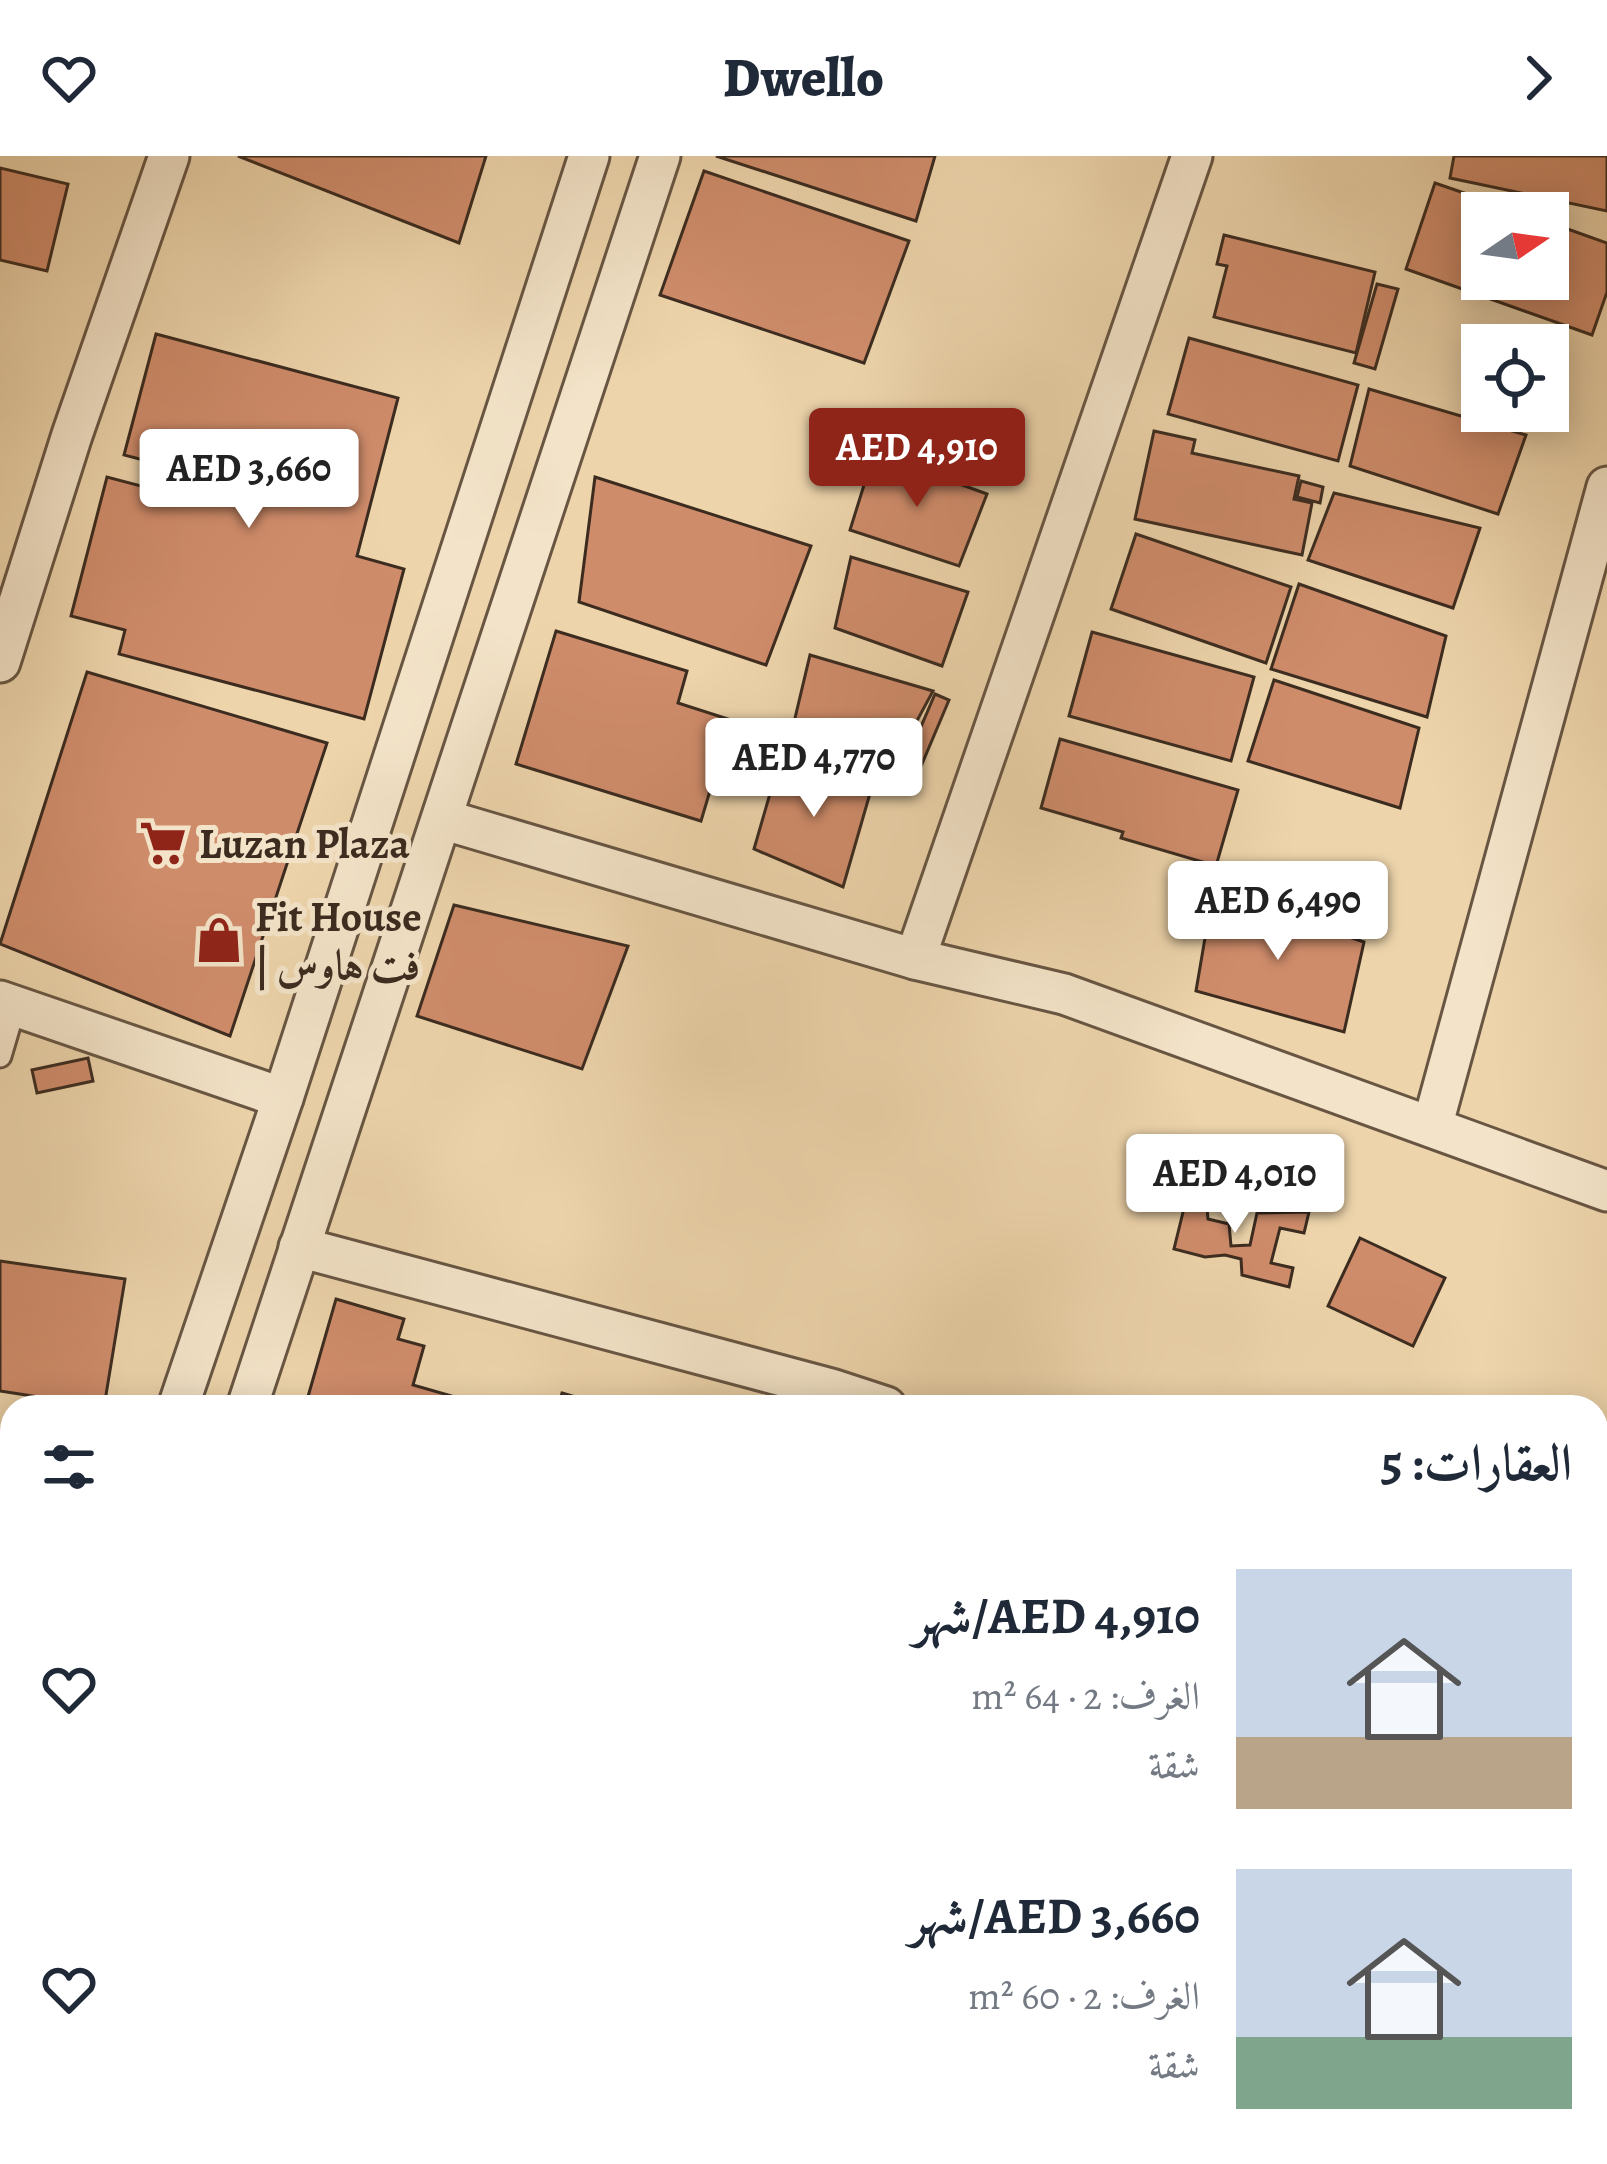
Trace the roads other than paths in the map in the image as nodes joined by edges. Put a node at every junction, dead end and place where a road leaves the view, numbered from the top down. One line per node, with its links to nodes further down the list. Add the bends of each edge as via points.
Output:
1 (169, 156): 6 (street)
2 (589, 156): 11 (street)
3 (660, 156): 7 (street)
4 (1192, 156): 8 (street)
5 (1607, 487): 12 (street)
6 (0, 662)
7 (442, 819): 8 (street); 14 (street)
8 (915, 959): 12 (street, via 1064,994)
9 (7, 1003): 10 (lane); 11 (street)
10 (0, 1056)
11 (284, 1098): 15 (street)
12 (1432, 1127): 13 (street)
13 (1607, 1191)
14 (299, 1247): 16 (street); 17 (street)
15 (182, 1395)
16 (251, 1395)
17 (817, 1395)

